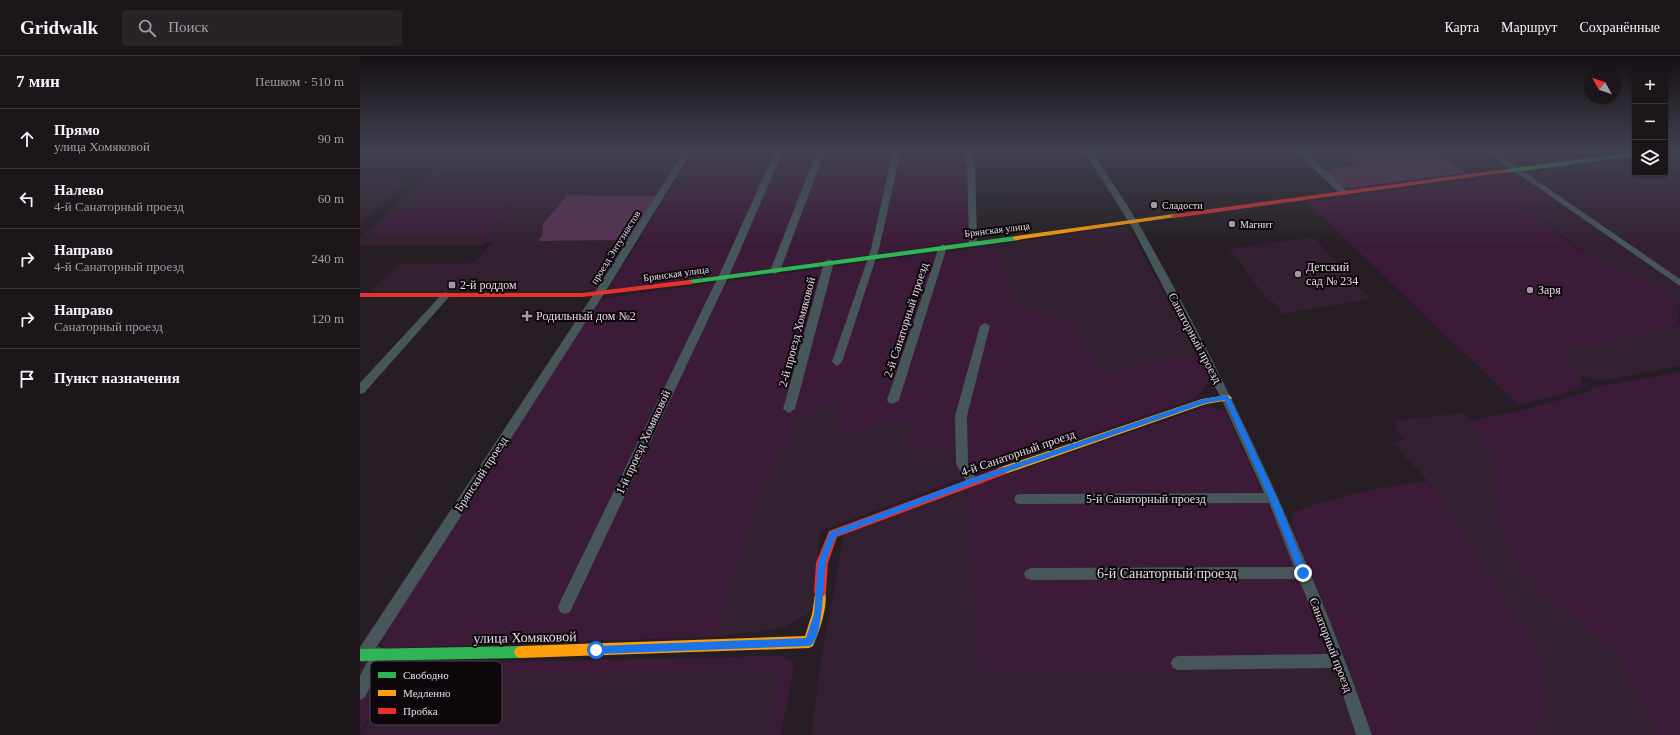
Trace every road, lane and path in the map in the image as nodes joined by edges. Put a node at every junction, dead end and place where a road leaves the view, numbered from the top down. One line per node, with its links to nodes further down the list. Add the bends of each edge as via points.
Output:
1 (668, 183): 19 (street, проезд Энтузиастов)
2 (765, 183): 17 (street, 1-й проезд Хомяковой)
3 (809, 183): 16 (street)
4 (890, 183): 14 (street)
5 (971, 183): 12 (street)
6 (1108, 183): 11 (street, Санаторный проезд)
7 (1333, 183): 10 (street)
8 (1421, 183): 10 (street, Брянская улица)
9 (1534, 183): 18 (street)
10 (1344, 193): 11 (street, Брянская улица)
11 (1132, 222): 12 (street, Брянская улица); 25 (street, Санаторный проезд)
12 (973, 243): 13 (street, Брянская улица)
13 (943, 247): 14 (street, Брянская улица); 26 (street, 2-й Санаторный проезд)
14 (872, 257): 15 (street, Брянская улица); 23 (street)
15 (830, 262): 16 (street, Брянская улица); 27 (street, 2-й проезд Хомяковой)
16 (775, 271): 17 (street, Брянская улица)
17 (722, 278): 19 (street, Брянская улица); 33 (street, 1-й проезд Хомяковой)
18 (1680, 283)
19 (598, 294): 20 (street, Брянская улица); 36 (street, Брянский проезд)
20 (446, 295): 21 (street, Брянская улица); 24 (street)
21 (360, 296)
22 (985, 326): 28 (street, via 961,416 962,464)
23 (837, 362)
24 (360, 390)
25 (1227, 398): 28 (street, 4-й Санаторный проезд, via 1205,401); 29 (street, Санаторный проезд)
26 (893, 400)
27 (789, 409)
28 (972, 481): 34 (street, 4-й Санаторный проезд, via 832,534 822,563 818,614)
29 (1272, 498): 30 (street, 5-й Санаторный проезд); 31 (street, Санаторный проезд)
30 (1020, 499)
31 (1303, 573): 32 (street, 6-й Санаторный проезд); 38 (street, Санаторный проезд)
32 (1031, 574)
33 (565, 607)
34 (810, 642): 35 (street, улица Хомяковой, via 604,650)
35 (379, 654): 36 (street, улица Хомяковой); 37 (street)
36 (362, 655)
37 (376, 661)
38 (1339, 661): 39 (street); 42 (street, Санаторный проезд)
39 (1178, 663)
40 (370, 672): 41 (street)
41 (360, 692)
42 (1364, 735)

